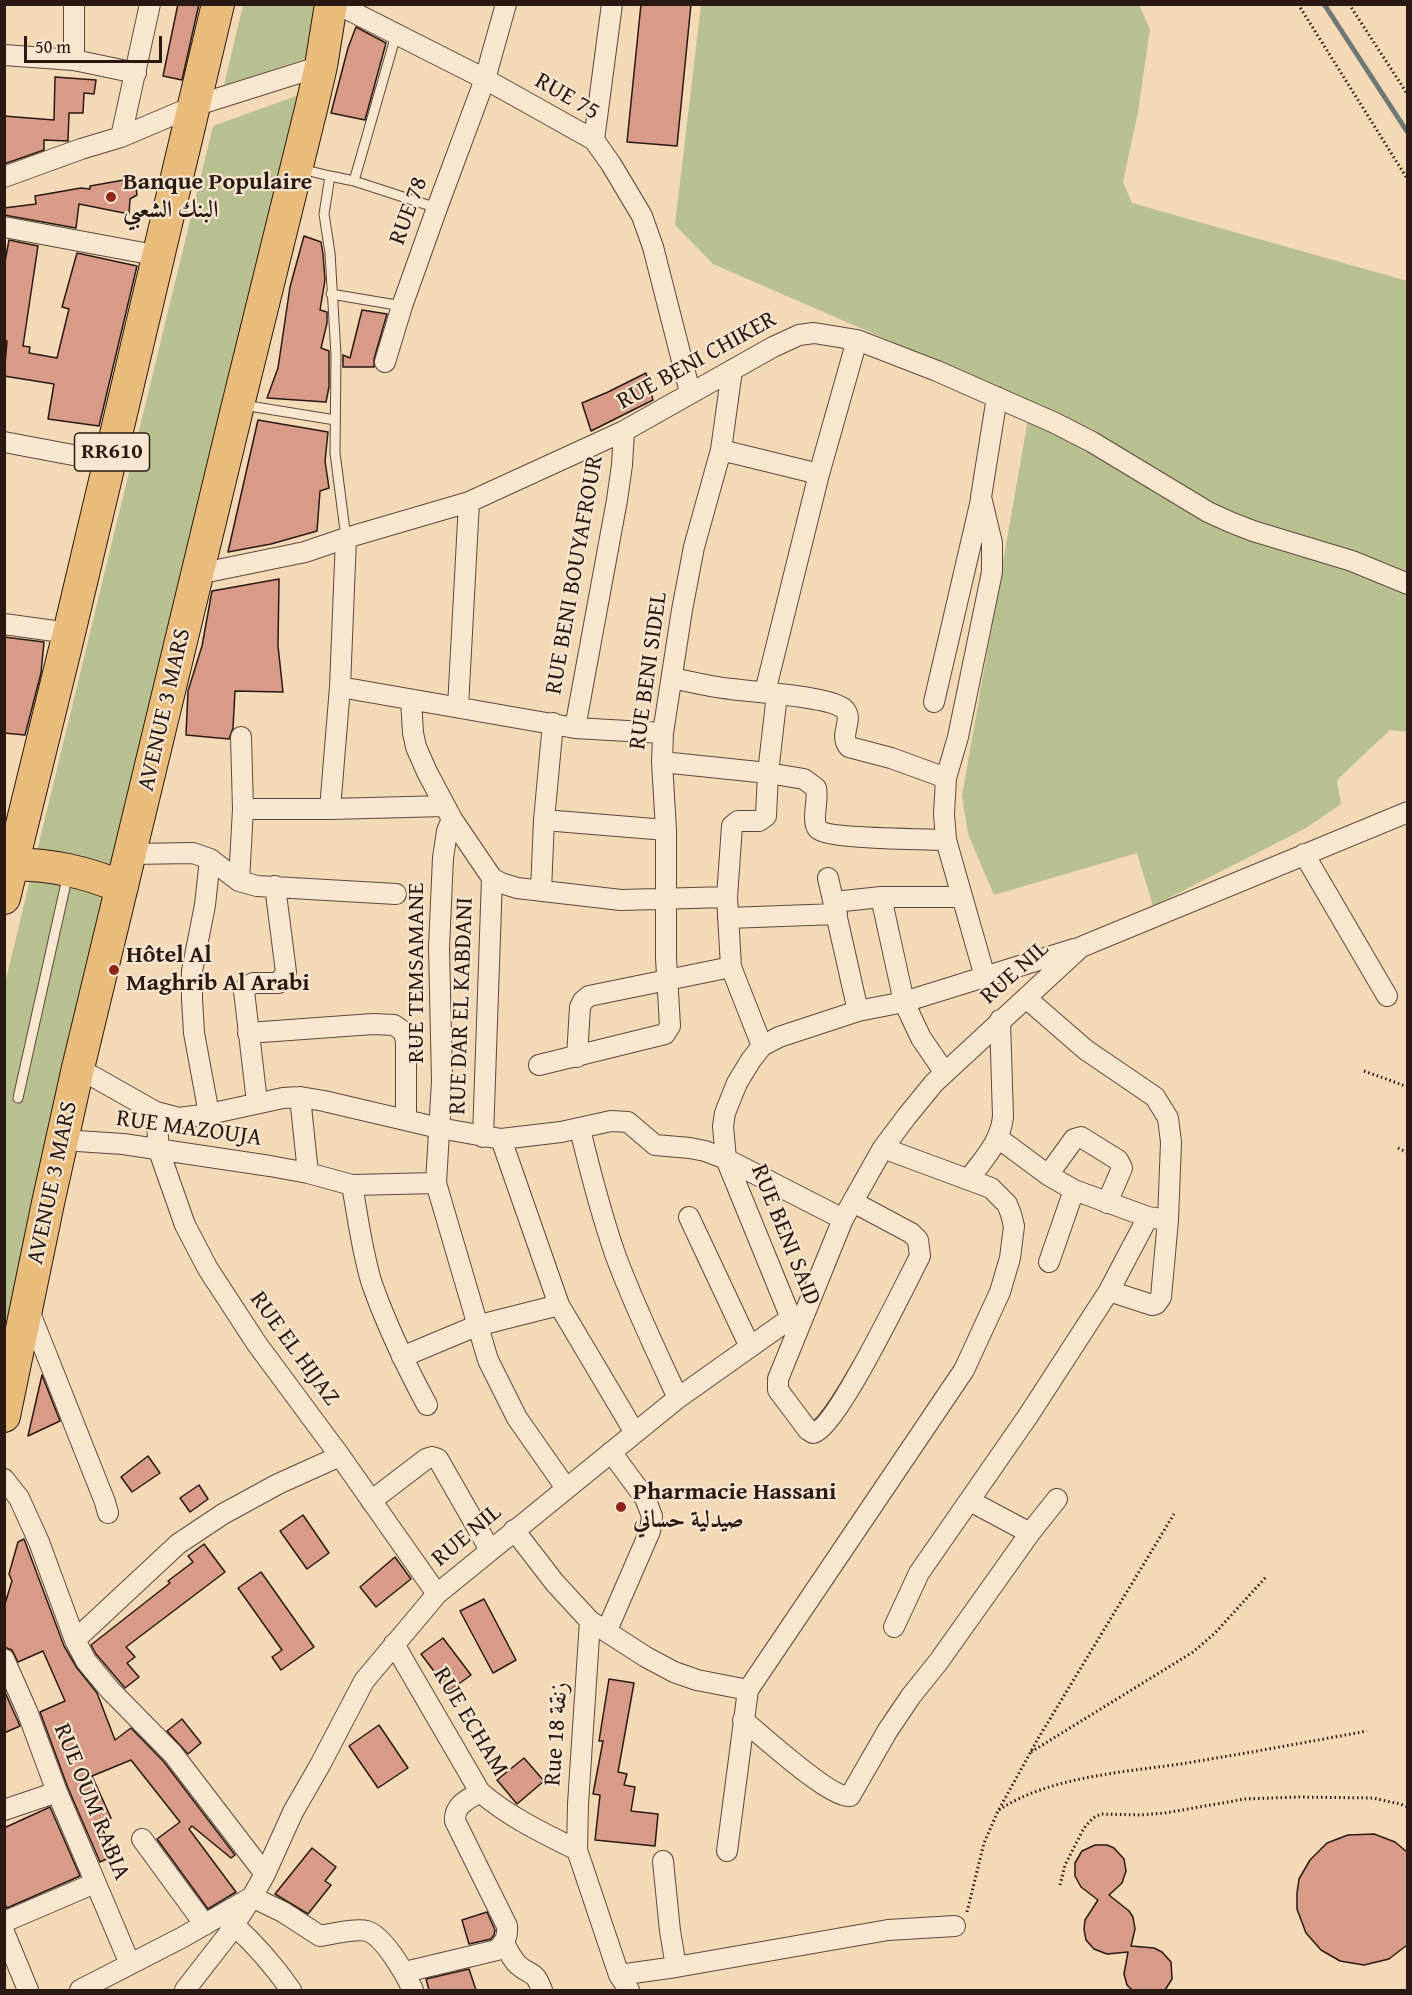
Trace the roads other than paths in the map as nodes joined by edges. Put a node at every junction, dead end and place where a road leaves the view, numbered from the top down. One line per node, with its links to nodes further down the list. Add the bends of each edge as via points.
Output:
1 (74, 4): 10 (street)
2 (150, 4): 12 (street)
3 (218, 4): 14 (main road, RR610)
4 (331, 4): 11 (main road, AVENUE 3 MARS)
5 (337, 4): 8 (street, RUE 75)
6 (506, 4): 13 (street, RUE 78)
7 (612, 4): 16 (street)
8 (396, 35): 13 (street, RUE 75); 20 (lane)
9 (4, 55): 10 (street)
10 (74, 60): 12 (street)
11 (321, 66): 14 (street); 17 (main road, AVENUE 3 MARS)
12 (136, 73): 15 (street)
13 (486, 79): 16 (street, RUE 75); 21 (street, RUE 78)
14 (194, 106): 15 (street); 23 (main road, RR610)
15 (121, 137): 19 (street)
16 (594, 140): 29 (street, RUE 75, via 642,216)
17 (297, 168): 18 (lane); 31 (main road, AVENUE 3 MARS)
18 (330, 176): 20 (lane); 24 (lane, via 324,214)
19 (4, 177)
20 (354, 182): 21 (lane)
21 (437, 208): 25 (street, RUE 78)
22 (4, 227): 23 (street)
23 (160, 256): 36 (main road, RR610)
24 (331, 294): 25 (lane); 32 (lane, via 336,355)
25 (402, 306): 27 (street, RUE 78)
26 (857, 340): 28 (street, RUE BENI CHIKER, via 814,333 799,335); 30 (street, RUE BENI CHIKER); 37 (street)
27 (385, 362)
28 (732, 370): 29 (street, RUE BENI CHIKER); 35 (street, RUE BENI SIDEL)
29 (690, 392): 33 (street, RUE BENI CHIKER)
30 (997, 397): 38 (street); 42 (street, RUE BENI CHIKER, via 1092,442 1208,512)
31 (238, 405): 32 (lane); 41 (main road, AVENUE 3 MARS)
32 (335, 420): 40 (lane, via 335,453)
33 (624, 431): 39 (street, RUE BENI CHIKER); 52 (street, RUE BENI BOUYAFROUR, via 618,500)
34 (4, 442): 36 (street)
35 (721, 450): 37 (street); 45 (street, RUE BENI SIDEL, via 694,547)
36 (110, 462): 44 (main road, RR610)
37 (819, 474): 47 (street)
38 (981, 497): 49 (street); 57 (street, via 992,543 992,572)
39 (469, 502): 40 (street, RUE BENI CHIKER); 50 (street)
40 (346, 538): 41 (street, RUE BENI CHIKER, via 305,552); 46 (street)
41 (198, 574): 65 (main road, AVENUE 3 MARS)
42 (1407, 584)
43 (4, 624): 44 (street)
44 (69, 633): 68 (main road, RR610)
45 (672, 678): 47 (street); 53 (street, RUE BENI SIDEL)
46 (340, 687): 48 (street); 59 (street)
47 (771, 693): 56 (street); 57 (street, via 836,704 846,712 844,734 849,747)
48 (411, 700): 50 (street); 60 (street, via 416,747)
49 (934, 702)
50 (458, 707): 51 (street)
51 (552, 723): 52 (street); 62 (street)
52 (575, 728): 53 (street)
53 (663, 733): 55 (street, RUE BENI SIDEL)
54 (241, 737): 58 (street)
55 (662, 762): 56 (street); 63 (street, RUE BENI SIDEL)
56 (768, 773): 64 (street, via 804,779 814,785 818,792 815,823 819,831 843,836); 77 (street, via 766,816 759,821 738,821 732,826)
57 (946, 778): 64 (street)
58 (243, 809): 59 (street); 72 (street)
59 (330, 810): 60 (street)
60 (449, 812): 70 (street); 105 (street, RUE TEMSAMANE, via 439,947)
61 (1407, 812): 66 (street, RUE NIL)
62 (544, 820): 63 (street); 75 (street)
63 (666, 830): 81 (street, RUE BENI SIDEL)
64 (946, 840): 79 (street)
65 (131, 854): 67 (street, via 193,853); 74 (main road, AVENUE 3 MARS)
66 (1304, 855): 84 (street, RUE NIL); 88 (street)
67 (210, 859): 72 (street); 103 (street, via 192,970 194,1033)
68 (9, 864): 69 (main road); 80 (main road, RR610)
69 (69, 869): 74 (main road); 100 (lane)
70 (492, 878): 75 (street, via 507,886); 107 (street, RUE DAR EL KABDANI)
71 (828, 878): 82 (street)
72 (239, 881): 73 (street)
73 (275, 886): 76 (street); 93 (street, via 286,972 278,982 254,983 245,988)
74 (122, 887): 97 (main road, AVENUE 3 MARS)
75 (541, 891): 81 (street, via 621,900)
76 (396, 894)
77 (727, 897): 81 (street); 83 (street)
78 (881, 897): 79 (street); 82 (street); 90 (street)
79 (962, 897): 86 (street)
80 (4, 898)
81 (665, 900): 87 (street, RUE BENI SIDEL)
82 (835, 908): 83 (street); 91 (street)
83 (728, 918): 85 (street)
84 (1081, 947): 86 (street); 89 (street, RUE NIL)
85 (731, 967): 87 (street); 94 (street)
86 (985, 977): 90 (street)
87 (667, 979): 95 (street, via 595,993 583,1000); 95 (street, RUE BENI SIDEL, via 670,1026 665,1034)
88 (1387, 996)
89 (1026, 998): 92 (street, RUE NIL); 124 (street, via 1086,1050 1146,1090 1163,1108 1171,1128)
90 (904, 1002): 91 (street); 98 (street, via 921,1038)
91 (858, 1011): 94 (street, via 779,1036)
92 (1000, 1020): 98 (street, RUE NIL); 108 (street, via 1003,1117)
93 (248, 1033): 101 (street); 104 (street, via 373,1024 398,1027 406,1042)
94 (762, 1046): 112 (street, RUE BENI SAID, via 728,1102 723,1126)
95 (578, 1057): 96 (street)
96 (539, 1065)
97 (78, 1068): 102 (street); 109 (main road, AVENUE 3 MARS)
98 (945, 1073): 110 (street, RUE NIL)
99 (300, 1097): 101 (street); 104 (street); 113 (street)
100 (18, 1098)
101 (257, 1102): 103 (street)
102 (156, 1112): 103 (street, via 179,1118); 111 (street, RUE EL HIJAZ)
103 (209, 1114)
104 (406, 1120): 105 (street)
105 (439, 1128): 107 (street); 116 (street, RUE TEMSAMANE)
106 (580, 1129): 107 (street); 112 (street, via 611,1121 628,1122 655,1145 690,1148); 133 (street, via 615,1255)
107 (492, 1138): 127 (street)
108 (998, 1138): 114 (street); 115 (street)
109 (62, 1140): 111 (street, RUE MAZOUJA); 128 (main road, AVENUE 3 MARS)
110 (883, 1148): 115 (street); 119 (street, RUE NIL)
111 (159, 1151): 113 (street, RUE MAZOUJA); 138 (street, RUE EL HIJAZ, via 185,1225 208,1269 257,1344)
112 (726, 1159): 123 (street); 129 (street, RUE BENI SAID)
113 (308, 1173): 117 (street, RUE MAZOUJA)
114 (1048, 1175): 118 (street); 120 (street, via 1074,1139 1081,1137 1121,1165)
115 (969, 1179): 154 (street, via 992,1188 1007,1204 1014,1226 1010,1258 996,1300 964,1370)
116 (436, 1183): 117 (street, RUE MAZOUJA); 130 (street, RUE TEMSAMANE)
117 (352, 1185): 132 (street, via 372,1284)
118 (1074, 1190): 120 (street); 125 (street)
119 (853, 1202): 123 (street, RUE NIL); 129 (street, via 911,1233 918,1240 921,1256 843,1400 823,1428 813,1433 777,1385)
120 (1107, 1203): 122 (street)
121 (689, 1217): 131 (street)
122 (1148, 1217): 124 (street); 126 (street)
123 (843, 1219): 129 (street, RUE NIL)
124 (1168, 1220): 126 (street, via 1160,1300 1152,1305)
125 (1049, 1262)
126 (1109, 1291): 143 (street)
127 (558, 1305): 130 (street); 136 (street)
128 (27, 1306): 135 (main road, AVENUE 3 MARS); 144 (street)
129 (794, 1324): 131 (street, RUE NIL)
130 (476, 1326): 132 (street); 140 (street, RUE TEMSAMANE, via 517,1418)
131 (750, 1347): 133 (street, RUE NIL)
132 (402, 1357): 134 (street)
133 (678, 1398): 136 (street, RUE NIL)
134 (427, 1405)
135 (4, 1416)
136 (635, 1433): 137 (street, RUE NIL)
137 (611, 1452): 140 (street, RUE NIL); 149 (street, Rue 18 زنقة, via 645,1498 652,1516 650,1531)
138 (340, 1456): 142 (street, RUE EL HIJAZ); 151 (street, via 260,1494 178,1544)
139 (4, 1479): 151 (street, via 19,1498 39,1542)
140 (566, 1488): 145 (street, RUE NIL)
141 (1057, 1499): 146 (street)
142 (371, 1501): 147 (street, via 426,1459 438,1459); 148 (street, RUE EL HIJAZ)
143 (970, 1501): 146 (street); 150 (street, via 919,1573)
144 (108, 1513)
145 (514, 1530): 147 (street, RUE NIL); 149 (street, via 555,1583)
146 (1030, 1533): 155 (street, via 888,1730 850,1796 837,1794)
147 (490, 1550): 148 (street, RUE NIL)
148 (437, 1594): 152 (street, RUE NIL)
149 (599, 1625): 154 (street, via 674,1672); 160 (street, Rue 18 زنقة, via 578,1804)
150 (894, 1627)
151 (75, 1640): 163 (street, via 97,1675 173,1754)
152 (394, 1644): 157 (street, RUE ECHAM); 163 (street, RUE NIL, via 364,1681 293,1812)
153 (4, 1659): 156 (street, RUE OUM RABIA)
154 (748, 1690): 155 (street)
155 (743, 1720): 161 (street)
156 (57, 1792): 158 (street); 164 (street, RUE OUM RABIA)
157 (480, 1792): 160 (street, RUE ECHAM, via 518,1820); 171 (street, via 461,1804 455,1821 507,1926)
158 (4, 1810)
159 (142, 1839): 167 (street)
160 (577, 1850): 175 (street, Rue 18 زنقة)
161 (727, 1851)
162 (663, 1862): 173 (street)
163 (266, 1874): 165 (street, RUE NIL)
164 (95, 1883): 166 (street); 172 (street, RUE OUM RABIA)
165 (252, 1897): 167 (street); 168 (street, RUE NIL); 174 (street, via 320,1936 365,1930 376,1935)
166 (4, 1922)
167 (205, 1925): 172 (street)
168 (234, 1925): 176 (street, RUE NIL); 179 (street, via 254,1943)
169 (955, 1926): 173 (street, via 888,1930)
170 (4, 1932): 177 (street)
171 (504, 1943): 174 (street, via 497,1950); 181 (street, via 513,1959 538,1980)
172 (130, 1964): 178 (street)
173 (676, 1967): 175 (street)
174 (405, 1971): 180 (street)
175 (624, 1983)
176 (195, 1986)
177 (28, 1990)
178 (80, 1990)
179 (291, 1990)
180 (413, 1990)
181 (542, 1990)

